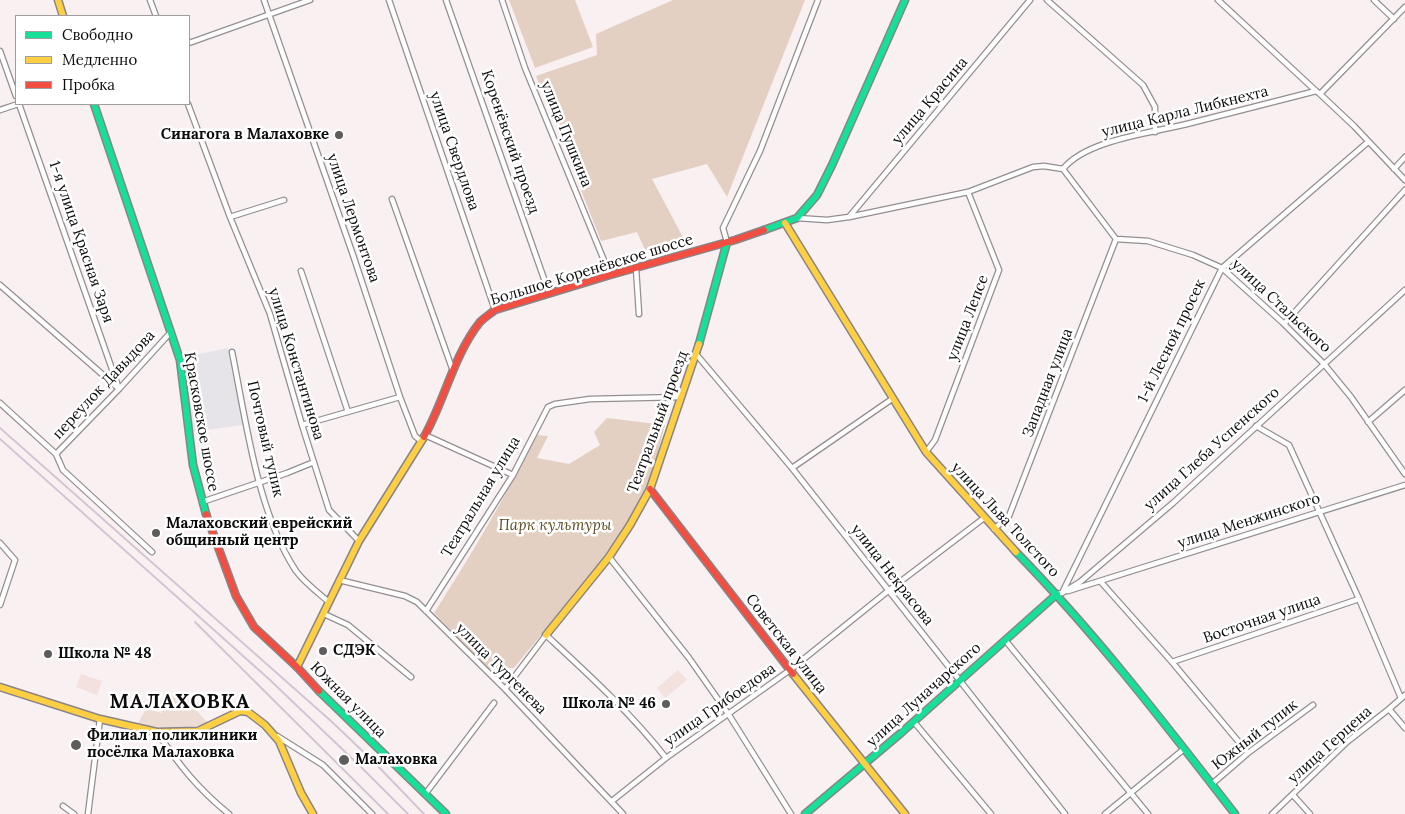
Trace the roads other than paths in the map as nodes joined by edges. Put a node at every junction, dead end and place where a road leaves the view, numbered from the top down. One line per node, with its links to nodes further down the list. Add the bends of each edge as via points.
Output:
1 (58, 0): 15 (street)
2 (150, 0): 16 (street)
3 (264, 0): 17 (street, улица Лермонтова)
4 (310, 0): 17 (street)
5 (389, 0): 51 (street, улица Свердлова)
6 (446, 0): 50 (street, Коренёвский проезд)
7 (502, 0): 47 (street, улица Пушкина, via 525,68)
8 (818, 0): 43 (street, via 760,151 723,228)
9 (906, 0): 39 (street, Большое Коренёвское шоссе, via 832,166 817,195)
10 (1030, 0): 40 (street, улица Красина)
11 (1047, 0): 28 (street, via 1143,86 1155,107)
12 (1218, 0): 21 (street)
13 (1374, 0): 18 (street)
14 (1405, 7): 18 (street)
15 (63, 15)
16 (156, 15)
17 (269, 16): 19 (street); 61 (street, улица Лермонтова)
18 (1394, 19): 21 (street)
19 (190, 44)
20 (0, 51): 22 (street)
21 (1318, 92): 28 (street, улица Карла Либкнехта); 29 (street)
22 (15, 93)
23 (15, 105): 27 (street)
24 (18, 105): 59 (street, 1-я улица Красная Заря)
25 (94, 105): 54 (street, Красковское шоссе)
26 (188, 105): 38 (street, улица Константинова)
27 (0, 110)
28 (1155, 132): 31 (street, улица Карла Либкнехта, via 1126,136 1101,145 1068,162)
29 (1368, 142): 32 (street); 45 (street, 1-й Лесной просек)
30 (1405, 157): 32 (street)
31 (1063, 169): 35 (street, via 1033,167); 42 (street)
32 (1394, 169): 33 (street)
33 (1405, 180)
34 (1405, 190): 53 (street)
35 (968, 192): 40 (street); 71 (street, улица Лепсе, via 999,270 935,440)
36 (392, 199): 58 (street)
37 (284, 200): 38 (street)
38 (230, 217): 67 (street, улица Константинова, via 270,314)
39 (797, 218): 40 (street); 41 (street, Большое Коренёвское шоссе)
40 (849, 218)
41 (785, 223): 43 (street, Большое Коренёвское шоссе); 63 (street, улица Льва Толстого)
42 (1116, 239): 45 (street, улица Стальского, via 1148,241); 83 (street, Западная улица, via 1009,516)
43 (727, 242): 44 (street, Большое Коренёвское шоссе); 56 (street, Театральный проезд)
44 (636, 268): 47 (street, Большое Коренёвское шоссе); 52 (street)
45 (1222, 268): 53 (street, улица Стальского); 91 (street, 1-й Лесной просек)
46 (301, 271): 65 (street)
47 (610, 275): 50 (street, Большое Коренёвское шоссе)
48 (0, 285): 59 (street)
49 (1405, 290): 57 (street, улица Глеба Успенского)
50 (549, 293): 51 (street, Большое Коренёвское шоссе)
51 (495, 310): 58 (street, Большое Коренёвское шоссе, via 475,328)
52 (639, 314)
53 (1284, 324): 57 (street, улица Стальского)
54 (171, 332): 59 (street, переулок Давыдова); 80 (street, Красковское шоссе, via 180,360 193,465)
55 (232, 352): 77 (street, Почтовый тупик)
56 (696, 354): 62 (street, Театральный проезд); 74 (street, улица Некрасова)
57 (1324, 364): 66 (street, улица Стальского); 68 (street, улица Глеба Успенского)
58 (453, 372): 69 (street, Большое Коренёвское шоссе)
59 (120, 389): 72 (street, переулок Давыдова)
60 (1405, 390): 66 (street)
61 (400, 397): 65 (street); 70 (street, улица Лермонтова, via 415,436)
62 (681, 397): 76 (street, Театральная улица, via 590,399 548,407); 79 (street, Театральный проезд)
63 (892, 399): 71 (street, улица Льва Толстого); 74 (street)
64 (0, 403): 72 (street)
65 (348, 412): 67 (street)
66 (1368, 422): 75 (street, улица Стальского)
67 (302, 425): 73 (street, улица Константинова)
68 (1256, 426): 81 (street, via 1289,445); 91 (street, улица Глеба Успенского, via 1173,503 1080,582)
69 (425, 435): 70 (street, Большое Коренёвское шоссе); 76 (street)
70 (421, 442): 84 (street, Большое Коренёвское шоссе)
71 (926, 452): 82 (street, улица Льва Толстого)
72 (56, 454): 86 (street, via 63,470)
73 (314, 462): 77 (street); 84 (street, улица Константинова, via 329,510)
74 (792, 468): 90 (street, улица Некрасова)
75 (1405, 474)
76 (513, 475): 95 (street, Театральная улица)
77 (259, 482): 80 (street); 93 (street, Почтовый тупик, via 275,530 296,571)
78 (1405, 485): 81 (street, улица Менжинского)
79 (650, 489): 87 (street, Театральный проезд); 101 (street, Советская улица)
80 (202, 502): 100 (street, Красковское шоссе, via 244,613 257,630)
81 (1320, 512): 89 (street, улица Менжинского); 92 (street)
82 (984, 518): 83 (street, улица Льва Толстого); 90 (street, улица Грибоедова)
83 (994, 529): 91 (street, улица Льва Толстого)
84 (359, 541): 88 (street, Большое Коренёвское шоссе)
85 (0, 543): 94 (street, via 16,560)
86 (152, 552)
87 (609, 557): 97 (street, Театральный проезд); 110 (street, via 689,658)
88 (339, 580): 93 (street, Большое Коренёвское шоссе); 95 (street, улица Тургенева, via 405,596)
89 (1101, 582): 91 (street); 99 (street)
90 (888, 591): 101 (street, улица Грибоедова); 103 (street, улица Некрасова)
91 (1060, 593): 98 (street, улица Луначарского); 116 (street, улица Льва Толстого)
92 (1359, 599): 99 (street, Восточная улица); 106 (street)
93 (329, 602): 96 (street, Большое Коренёвское шоссе)
94 (0, 605)
95 (426, 611): 105 (street, улица Тургенева)
96 (324, 614): 100 (street, Большое Коренёвское шоссе); 102 (street, via 348,625)
97 (546, 635): 105 (street, Театральный проезд); 118 (street, via 650,736)
98 (1006, 640): 103 (street, улица Луначарского); 122 (street)
99 (1172, 662): 117 (street)
100 (297, 667): 121 (street, Южная улица)
101 (790, 670): 110 (street, улица Грибоедова); 119 (street, Советская улица)
102 (412, 677)
103 (959, 680): 112 (street, улица Луначарского); 137 (street, улица Некрасова)
104 (0, 687): 111 (street)
105 (504, 689): 124 (street, улица Тургенева)
106 (1403, 696): 109 (street, улица Герцена)
107 (494, 703): 121 (street)
108 (1313, 705): 117 (street, Южный тупик)
109 (1389, 709): 113 (street); 123 (street, улица Герцена, via 1347,742)
110 (729, 715): 118 (street, улица Грибоедова); 133 (street)
111 (100, 719): 114 (street); 127 (street)
112 (914, 722): 119 (street, улица Луначарского); 136 (street)
113 (1405, 728)
114 (157, 732): 115 (street, via 198,731 244,711 253,714); 128 (street, via 188,776)
115 (274, 734): 129 (street); 130 (street, via 323,764)
116 (1184, 749): 120 (street, улица Льва Толстого); 122 (street)
117 (1248, 753): 120 (street, Южный тупик)
118 (666, 758): 124 (street, улица Грибоедова)
119 (866, 764): 134 (street, улица Луначарского); 135 (street, Советская улица)
120 (1212, 784): 140 (street, улица Льва Толстого)
121 (426, 793): 131 (street, Южная улица)
122 (1132, 794): 138 (street); 139 (street)
123 (1293, 795): 141 (street, улица Герцена); 142 (street)
124 (612, 800): 132 (street, улица Тургенева)
125 (63, 806): 126 (street)
126 (74, 814)
127 (88, 814)
128 (229, 814)
129 (313, 814)
130 (372, 814)
131 (446, 814)
132 (623, 814)
133 (792, 814)
134 (805, 814)
135 (905, 814)
136 (991, 814)
137 (1065, 814)
138 (1106, 814)
139 (1148, 814)
140 (1235, 814)
141 (1272, 814)
142 (1310, 814)

